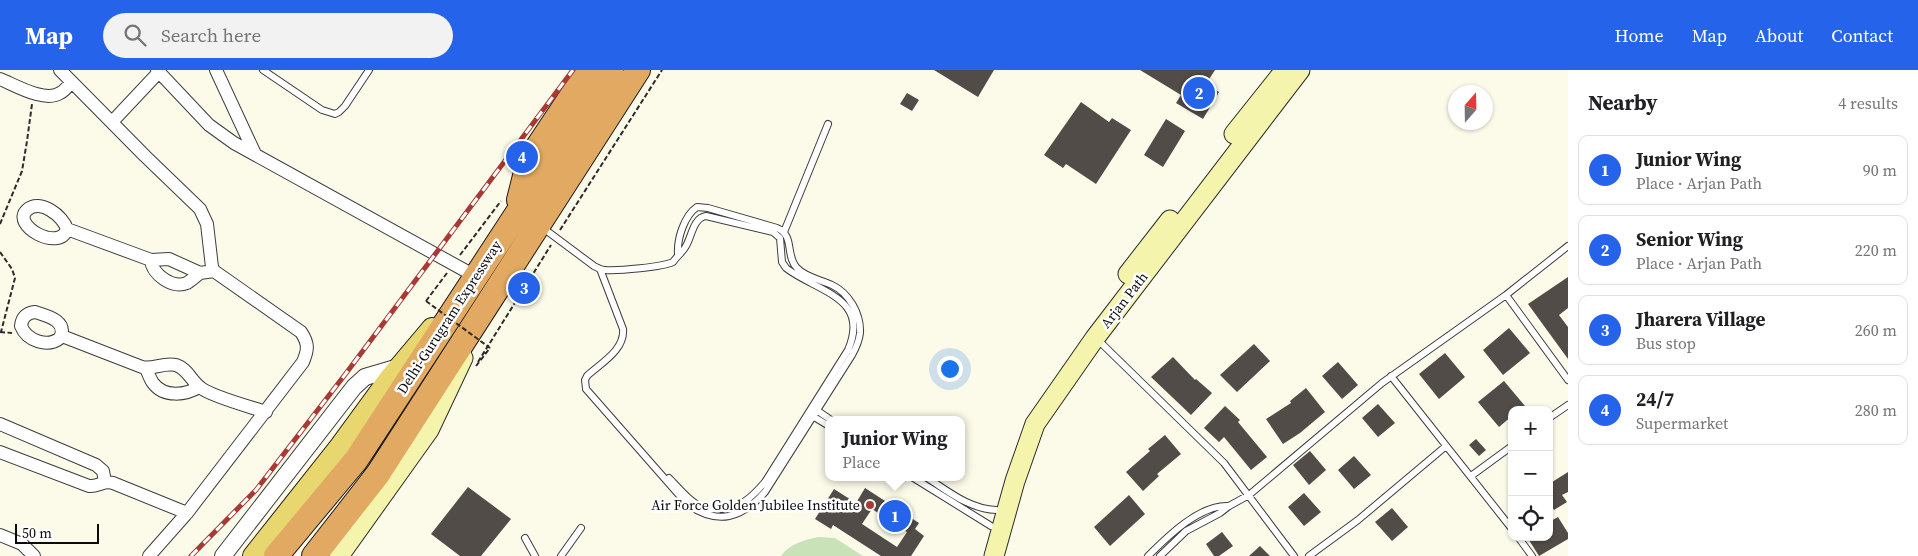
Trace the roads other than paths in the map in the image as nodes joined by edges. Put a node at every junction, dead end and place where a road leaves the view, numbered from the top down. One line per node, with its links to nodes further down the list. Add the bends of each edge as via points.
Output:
1 (60, 70): 12 (street)
2 (216, 70): 15 (street)
3 (263, 70): 4 (lane, via 322,110 335,114 345,106)
4 (369, 70)
5 (589, 70): 16 (highway, via 529,160)
6 (611, 70): 16 (highway, Delhi-Gurugram Expressway)
7 (638, 70): 18 (highway, Delhi-Gurugram Expressway)
8 (1285, 70): 53 (main road, Arjan Path, via 1083,332 1024,426)
9 (1300, 70): 30 (main road, Arjan Path)
10 (158, 71): 13 (street); 15 (street, via 209,125)
11 (0, 79): 12 (street, via 48,96 55,96)
12 (71, 82): 13 (street)
13 (112, 122): 24 (street, via 200,209 207,224)
14 (828, 124): 19 (lane)
15 (255, 154): 26 (street)
16 (515, 216): 26 (highway, Delhi-Gurugram Expressway)
17 (67, 229): 22 (street)
18 (547, 231): 23 (lane); 27 (highway, Delhi-Gurugram Expressway)
19 (784, 232): 21 (lane, via 708,208 696,208 689,214 682,231); 38 (lane, via 797,268 841,290 854,308 860,326 859,340 852,355)
20 (1568, 246): 28 (lane)
21 (678, 254): 23 (lane, via 670,264); 38 (lane, via 685,248 697,221 706,216 773,232 780,238 782,262 786,268 842,300 852,315 854,334)
22 (151, 260): 25 (street, via 169,259); 25 (street, via 155,272 175,283 187,283)
23 (600, 269): 38 (lane, via 624,336 618,348 587,376 586,384 690,499 710,509 731,508 747,501 765,482)
24 (214, 271): 25 (street); 37 (street, via 302,332 307,340 308,350 303,362)
25 (200, 272)
26 (476, 276): 32 (main road); 63 (highway, Delhi-Gurugram Expressway, via 356,460)
27 (493, 293): 64 (highway, Delhi-Gurugram Expressway, via 378,474); 65 (main road, via 429,430)
28 (1506, 295): 33 (lane); 34 (lane)
29 (62, 336): 31 (street)
30 (1095, 338): 50 (lane, via 1213,451); 69 (main road, Arjan Path, via 1035,424 1014,482)
31 (146, 368): 35 (street, via 163,364 176,366 187,372); 35 (street, via 153,384 165,391 180,394)
32 (399, 368): 61 (street, via 365,376 354,387); 62 (main road)
33 (1391, 376): 43 (lane); 50 (lane)
34 (1568, 380)
35 (199, 387): 37 (street)
36 (1568, 405): 39 (lane)
37 (266, 412): 52 (street)
38 (812, 412): 40 (lane); 41 (lane)
39 (1553, 415)
40 (825, 417)
41 (825, 423)
42 (0, 424): 49 (street, via 96,464 103,471)
43 (1446, 446): 46 (lane); 73 (lane, via 1358,520)
44 (1508, 449): 46 (lane)
45 (0, 452): 49 (street, via 88,486)
46 (1471, 476): 54 (lane)
47 (920, 481): 53 (lane)
48 (932, 481): 53 (lane, via 973,506 985,509)
49 (105, 482): 52 (street)
50 (1249, 495): 51 (lane); 72 (lane)
51 (1229, 506): 70 (lane, via 1217,507 1183,524); 71 (lane, via 1186,531)
52 (187, 513): 60 (street)
53 (994, 518): 68 (main road, Arjan Path)
54 (1508, 524)
55 (581, 528): 67 (lane)
56 (0, 535): 59 (street, via 22,544)
57 (525, 538): 66 (lane)
58 (1521, 541): 74 (lane)
59 (34, 556)
60 (149, 556)
61 (223, 556)
62 (253, 556)
63 (276, 556)
64 (314, 556)
65 (339, 556)
66 (535, 556)
67 (560, 556)
68 (983, 556)
69 (994, 556)
70 (1148, 556)
71 (1160, 556)
72 (1294, 556)
73 (1308, 556)
74 (1532, 556)

